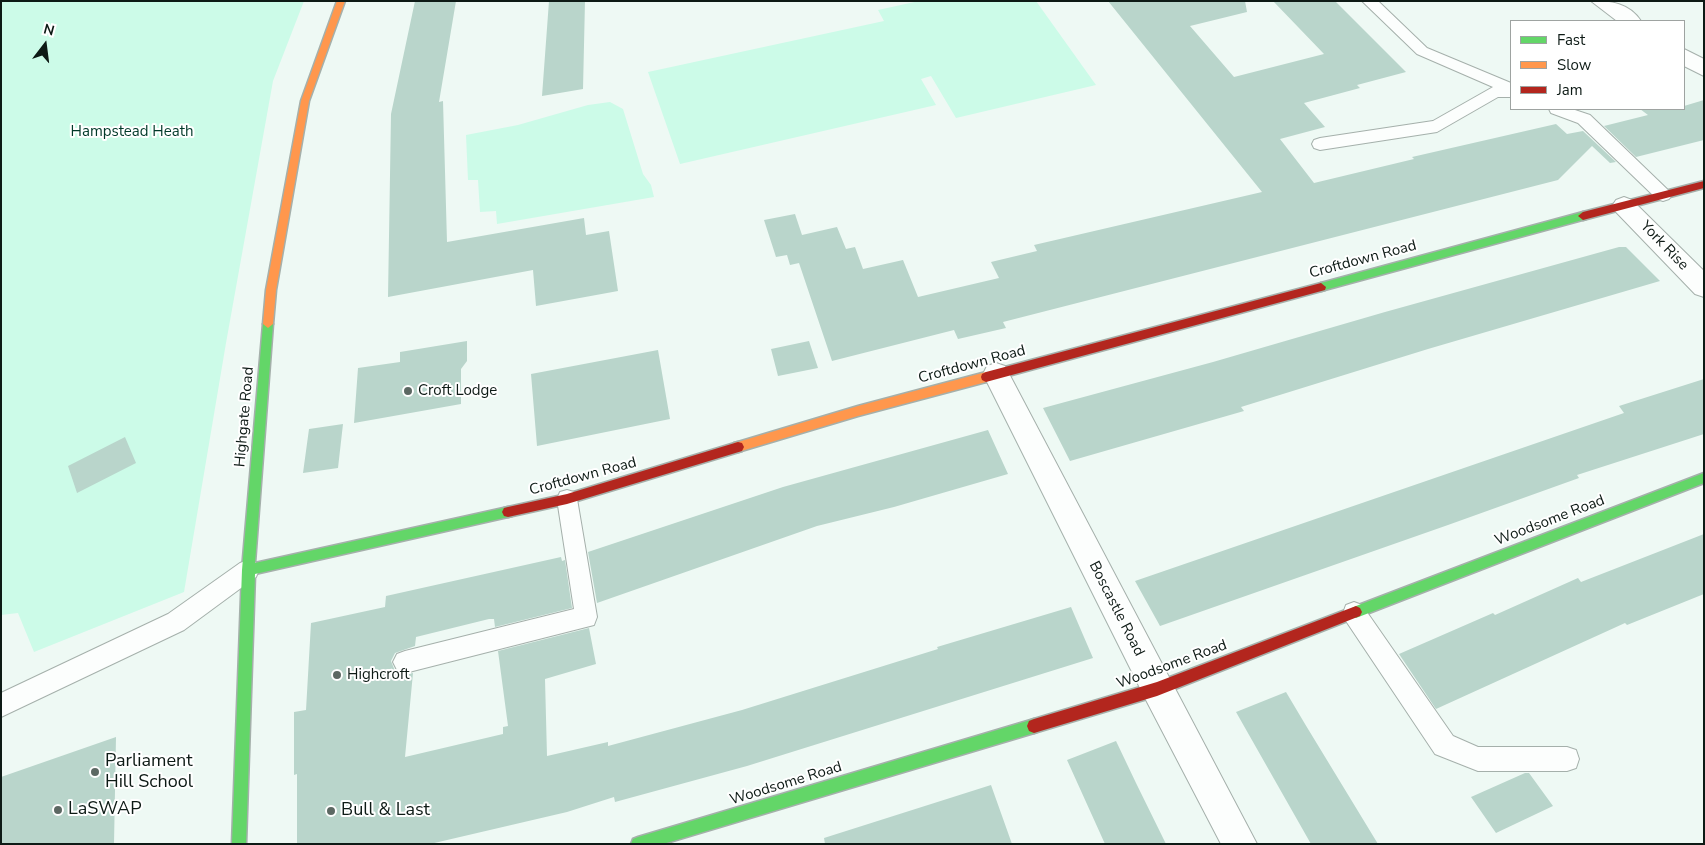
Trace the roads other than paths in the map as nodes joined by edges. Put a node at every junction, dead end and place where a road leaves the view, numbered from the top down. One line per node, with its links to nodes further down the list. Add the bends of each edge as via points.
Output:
1 (341, 1): 18 (street, Highgate Road, via 305,101 271,290)
2 (1369, 1): 7 (lane, via 1422,51)
3 (1601, 1): 4 (street)
4 (1630, 20)
5 (1685, 57): 6 (street)
6 (1704, 69)
7 (1510, 91)
8 (1510, 91): 10 (lane, via 1495,92 1437,126)
9 (1560, 110): 12 (lane, via 1584,119)
10 (1320, 144)
11 (1704, 184): 12 (street, Croftdown Road)
12 (1663, 195): 13 (street, Croftdown Road)
13 (1624, 206): 14 (street, York Rise); 15 (street, Croftdown Road)
14 (1704, 287)
15 (996, 374): 17 (street, Croftdown Road, via 772,436); 21 (street, Boscastle Road)
16 (1704, 478): 19 (street, Woodsome Road)
17 (567, 499): 18 (street, Croftdown Road); 20 (lane, via 586,617)
18 (248, 570): 22 (lane, via 176,622); 24 (street, Highgate Road)
19 (1354, 613): 21 (street, Woodsome Road); 23 (lane, via 1444,745 1478,760)
20 (405, 662)
21 (1157, 689): 25 (street, Woodsome Road); 26 (street, Boscastle Road)
22 (1, 706)
23 (1567, 759)
24 (240, 844)
25 (638, 844)
26 (1240, 844)

